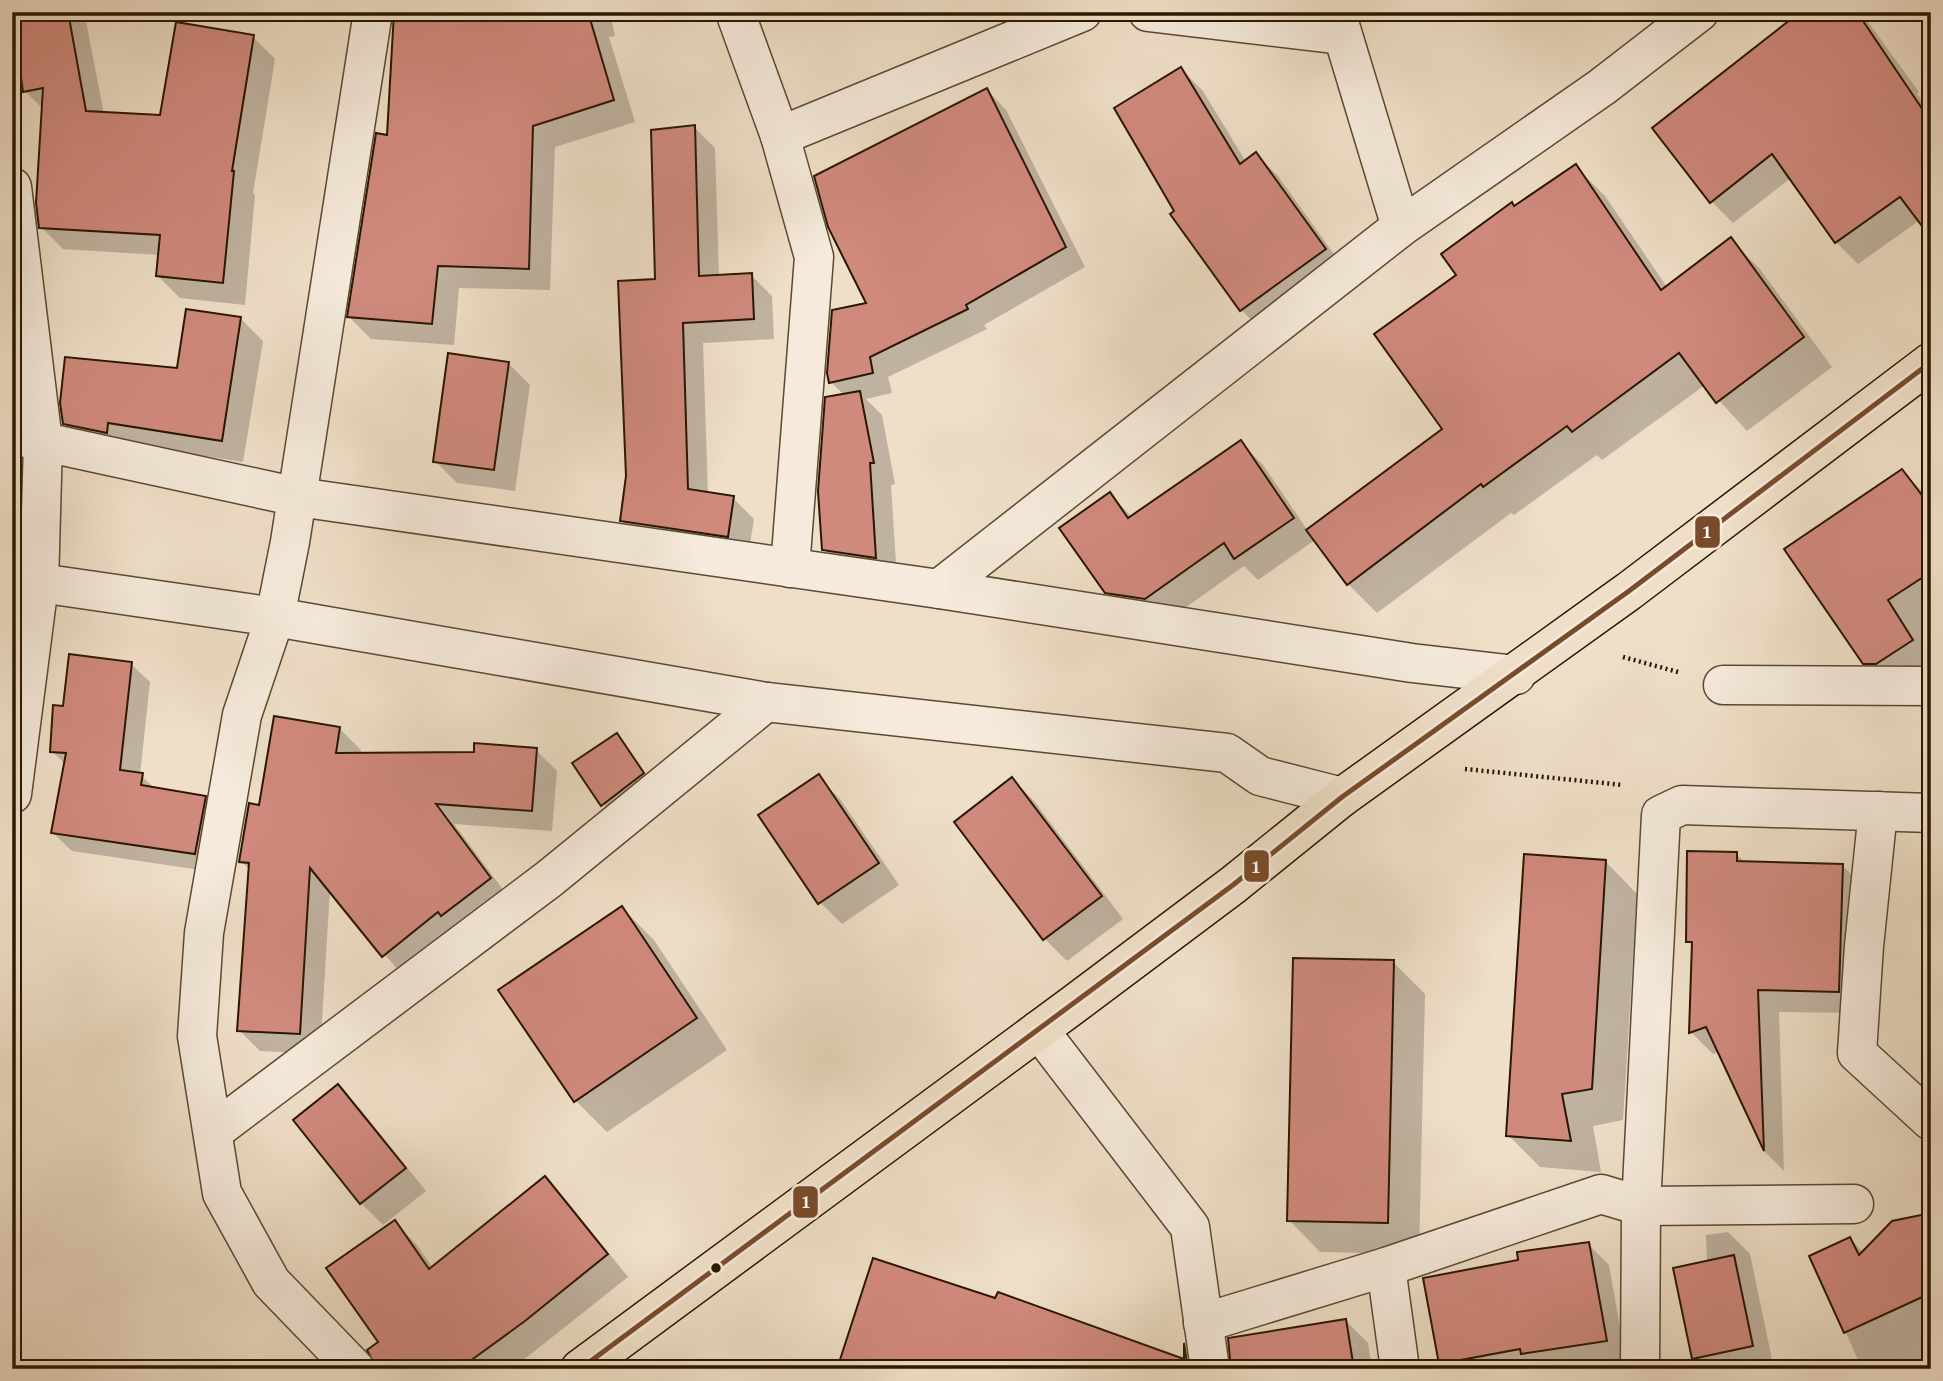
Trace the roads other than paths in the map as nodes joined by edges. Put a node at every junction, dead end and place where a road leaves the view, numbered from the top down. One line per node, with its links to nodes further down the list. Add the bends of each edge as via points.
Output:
1 (373, 12): 12 (street)
2 (735, 12): 7 (street)
3 (1082, 12): 7 (street)
4 (1148, 12): 6 (street)
5 (1699, 12): 9 (street, via 1602,87)
6 (1339, 24): 9 (street)
7 (780, 136): 13 (street, via 814,257)
8 (12, 187): 11 (street)
9 (1401, 227): 15 (street)
10 (1931, 362): 17 (highway)
11 (28, 438): 12 (street); 14 (street)
12 (298, 497): 13 (street); 16 (street)
13 (790, 568): 15 (street)
14 (25, 582): 16 (street); 21 (street)
15 (939, 589): 17 (street)
16 (275, 617): 20 (street); 27 (street, via 242,715 204,933 197,1036)
17 (1516, 675): 22 (highway)
18 (1723, 685): 19 (street)
19 (1931, 686)
20 (766, 702): 22 (street, via 1227,753 1260,776); 27 (street, via 549,879)
21 (12, 794)
22 (1342, 797): 25 (highway)
23 (1878, 811): 24 (street); 26 (street, via 1857,1053); 29 (street, via 1682,805 1661,815)
24 (1931, 813)
25 (1039, 1030): 31 (street, via 1190,1227); 33 (highway)
26 (1931, 1121)
27 (214, 1131): 32 (street, via 222,1193 271,1282)
28 (1854, 1204): 29 (street)
29 (1642, 1206): 30 (street, via 1601,1195); 36 (street)
30 (1386, 1268): 31 (street); 35 (street)
31 (1203, 1323): 34 (street)
32 (355, 1369)
33 (580, 1369)
34 (1210, 1369)
35 (1400, 1369)
36 (1640, 1369)

